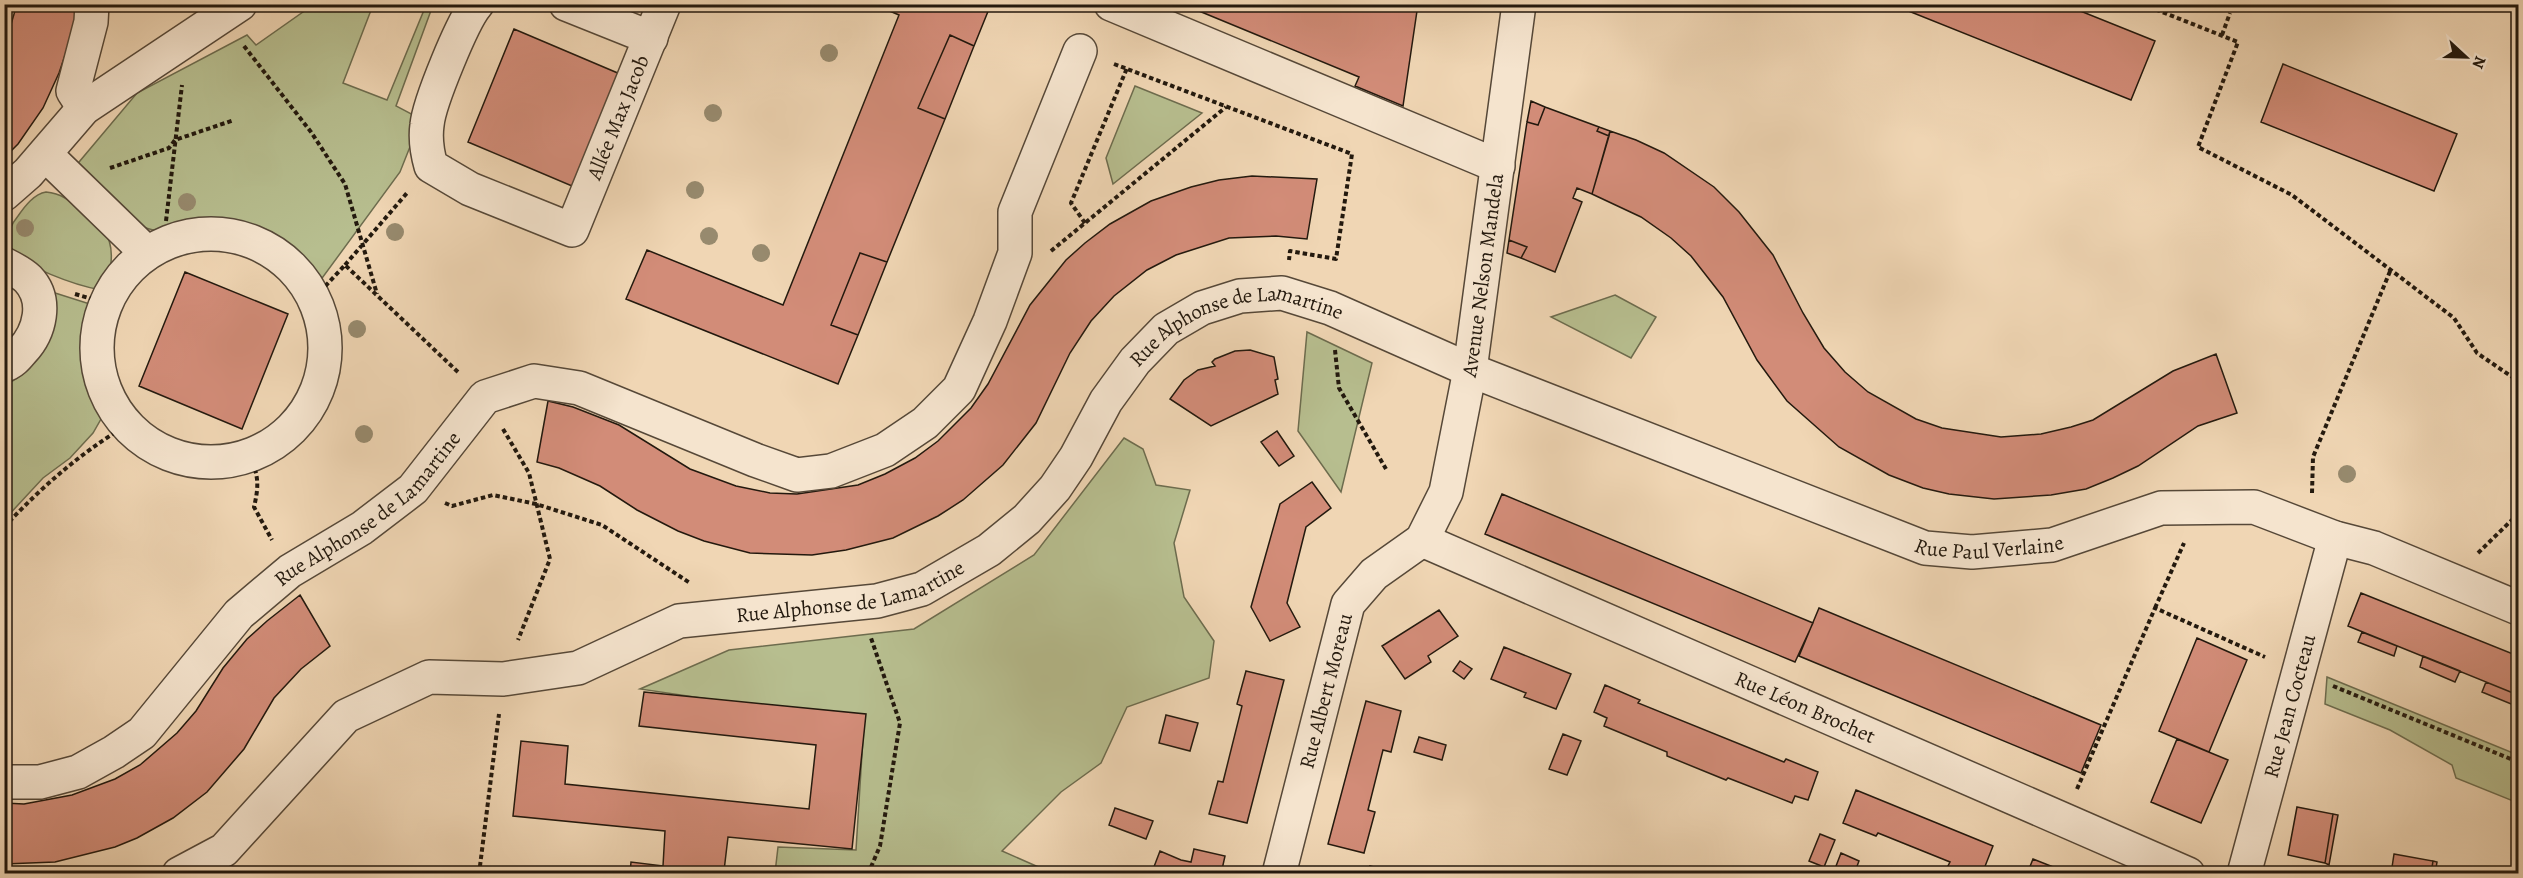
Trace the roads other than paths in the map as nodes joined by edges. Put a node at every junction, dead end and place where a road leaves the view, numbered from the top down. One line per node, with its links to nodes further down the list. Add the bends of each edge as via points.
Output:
1 (92, 4): 10 (street, via 73,91)
2 (477, 4): 8 (street, Allée Max Jacob, via 465,22 430,111 426,148 431,166 470,189 572,230)
3 (566, 4): 8 (street)
4 (664, 4): 8 (street, Allée Max Jacob)
5 (1111, 4): 12 (street)
6 (1519, 4): 12 (street, Avenue Nelson Mandela)
7 (230, 11): 10 (street)
8 (651, 38)
9 (1080, 51): 21 (street, Rue Alphonse de Lamartine, via 1015,213 1015,253 990,321 958,389 925,423 885,450 831,471 797,475 579,388 534,381 484,397 413,489 362,528 290,571 239,614 142,733 78,772 40,782)
10 (84, 108): 11 (street)
11 (45, 154): 13 (street); 14 (street)
12 (1497, 166): 17 (street, Avenue Nelson Mandela)
13 (4, 194)
14 (155, 249): 14 (street, via 176,238 208,233 241,237 271,249 296,270 315,297 324,328 325,360 317,391 301,419 278,441 228,461 183,459 143,440 108,398 99,367 98,335 106,303 123,275)
15 (4, 264): 16 (street, via 28,279 39,298 39,322 30,343 10,364)
16 (4, 365)
17 (1470, 369): 18 (street, Rue Paul Verlaine, via 1925,548 1972,552 2052,545 2161,508 2199,507 2254,507); 19 (street, Avenue Nelson Mandela, via 1446,492); 22 (street, Rue Alphonse de Lamartine, via 1330,308 1282,293 1240,296 1202,309 1166,329 1129,369 1055,488 1027,519 989,550 922,589 877,601 679,621 578,668 503,679 429,677 346,716 224,850)
18 (2334, 538): 20 (street, Rue Paul Verlaine, via 2374,548); 25 (street, Rue Jean Cocteau)
19 (1422, 540): 23 (street, Rue Albert Moreau, via 1374,574 1348,604); 24 (street, Rue Léon Brochet)
20 (2518, 608)
21 (4, 782)
22 (179, 873)
23 (1280, 873)
24 (2188, 873)
25 (2244, 873)

